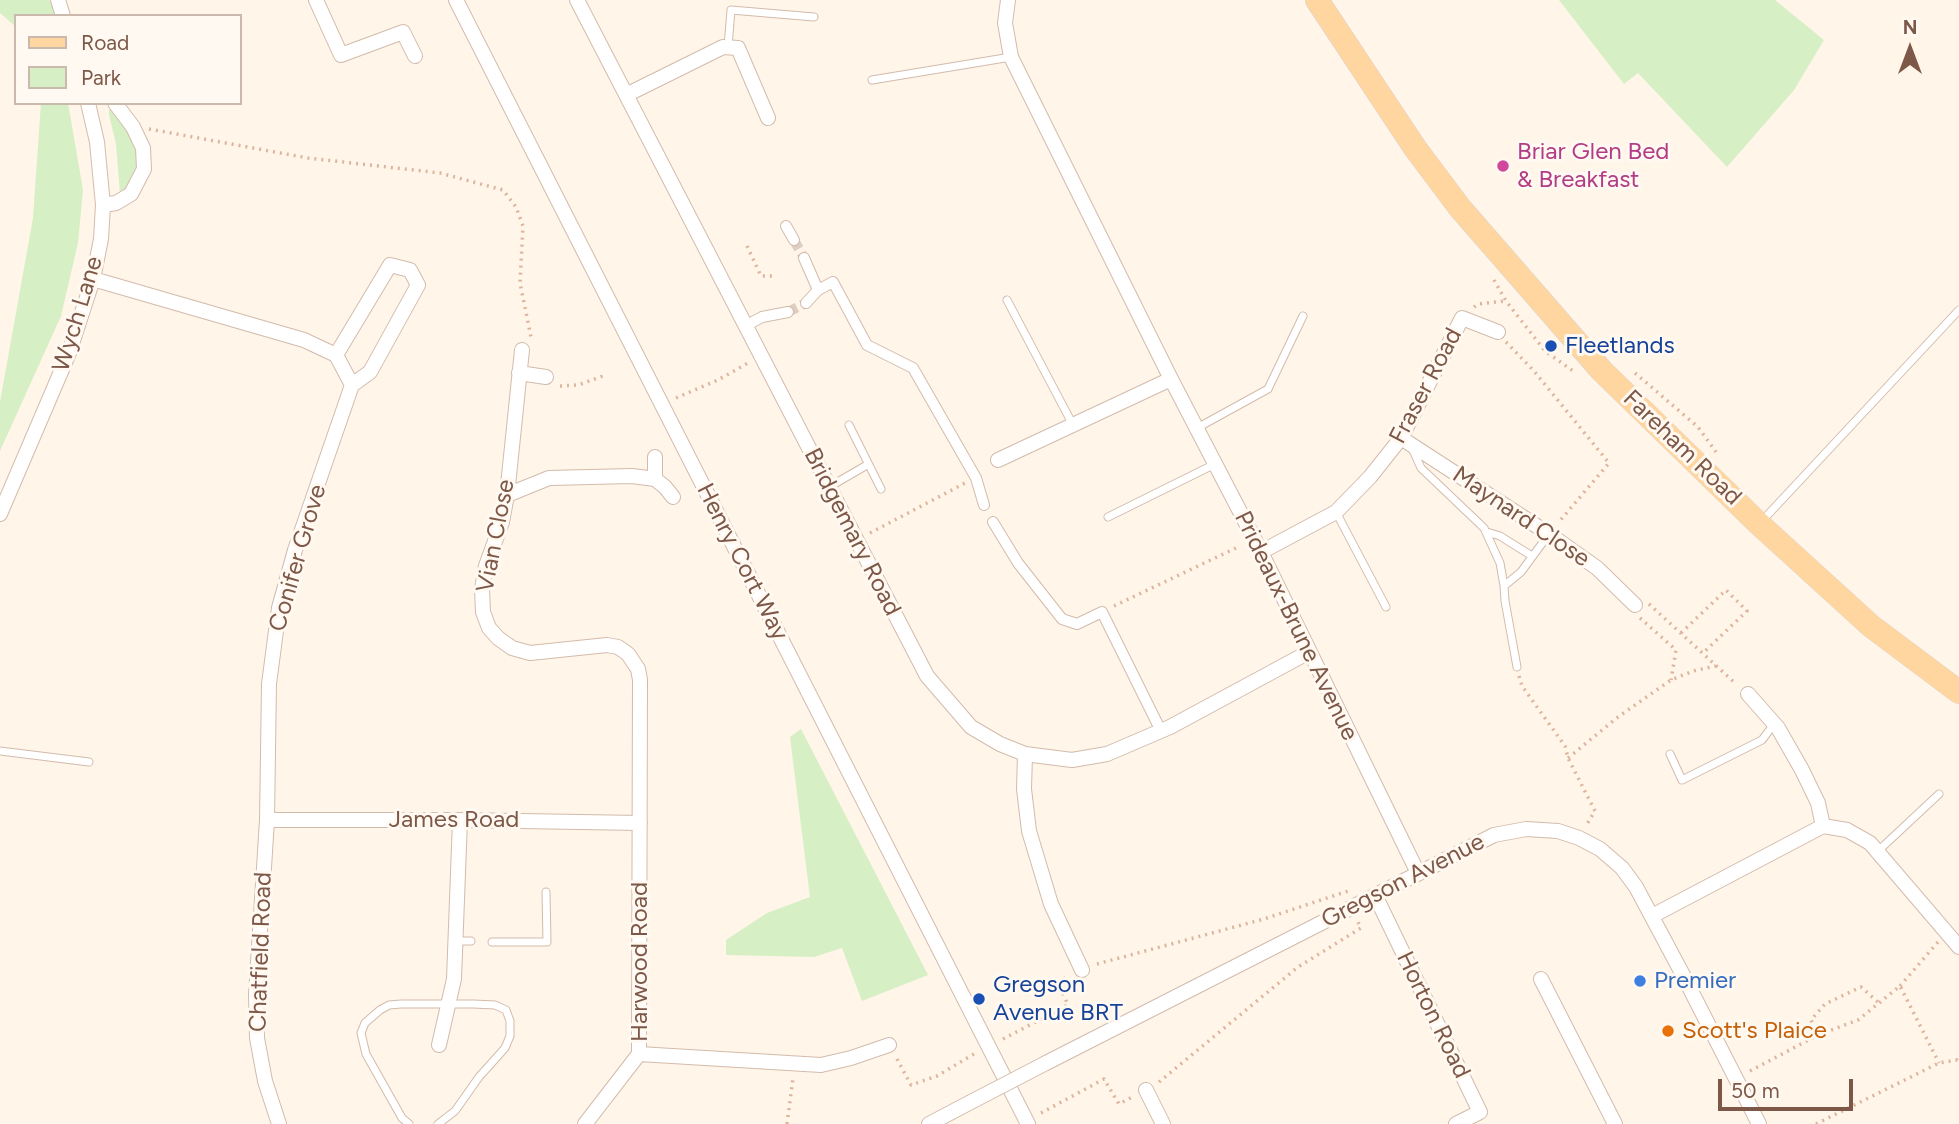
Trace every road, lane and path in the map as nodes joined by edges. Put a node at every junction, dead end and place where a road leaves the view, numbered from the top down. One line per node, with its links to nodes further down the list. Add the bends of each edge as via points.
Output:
1 (316, 0): 8 (street, via 341,55 403,32)
2 (456, 0): 128 (street, Henry Cort Way)
3 (577, 0): 11 (street, Bridgemary Road)
4 (1008, 0): 9 (street, Prideaux-Brune Avenue, via 1005,23)
5 (1317, 0): 62 (main road, Fareham Road, via 1415,148 1469,218 1602,370)
6 (814, 17): 7 (lane, via 730,10)
7 (729, 47): 11 (street); 14 (street, via 738,48)
8 (415, 56)
9 (1011, 57): 10 (lane); 39 (street, Prideaux-Brune Avenue)
10 (872, 80)
11 (626, 95): 31 (street, Bridgemary Road)
12 (88, 105): 16 (street, Wych Lane)
13 (116, 105): 15 (street)
14 (768, 118)
15 (133, 127): 16 (street, via 143,148 144,169 131,194); 33 (path, via 308,158 440,173 503,190 523,226 520,283 532,348)
16 (103, 205): 22 (street, Wych Lane)
17 (786, 226): 18 (street)
18 (794, 240)
19 (747, 246): 21 (path, via 761,276)
20 (804, 258): 23 (street)
21 (776, 276)
22 (93, 279): 34 (street, via 304,340); 59 (street, Wych Lane, via 69,353)
23 (818, 290): 26 (street); 51 (street, via 833,282 867,345 913,368)
24 (1007, 300): 43 (lane)
25 (1506, 301): 30 (path, via 1478,304)
26 (806, 303)
27 (1959, 310): 62 (lane)
28 (788, 312): 31 (street)
29 (1303, 316): 44 (lane, via 1268,389)
30 (1462, 318): 32 (street, Fraser Road); 45 (street, Fraser Road)
31 (747, 325): 35 (street, Bridgemary Road)
32 (1498, 332): 64 (path, via 1609,463)
33 (522, 350): 37 (street, Vian Close)
34 (336, 355): 40 (street); 40 (street, Conifer Grove, via 390,265 410,270 418,285 370,372)
35 (762, 355): 41 (path); 53 (street, Bridgemary Road)
36 (1625, 365): 47 (path, via 1698,427)
37 (519, 373): 38 (street); 55 (street, Vian Close)
38 (546, 377)
39 (1171, 379): 43 (street); 44 (street, Prideaux-Brune Avenue)
40 (352, 385): 88 (street, Conifer Grove, via 279,608 269,684)
41 (672, 400)
42 (849, 425): 50 (lane)
43 (1074, 425): 48 (street)
44 (1196, 429): 49 (street, Prideaux-Brune Avenue)
45 (1406, 442): 58 (street, Fraser Road); 63 (lane, via 1421,468); 64 (street, Maynard Close)
46 (655, 457): 52 (street)
47 (1721, 459)
48 (998, 460)
49 (1215, 464): 60 (lane); 66 (street, Prideaux-Brune Avenue)
50 (867, 465): 53 (lane); 54 (lane)
51 (976, 478): 57 (street); 65 (path)
52 (655, 479): 55 (street, via 549,478); 56 (street)
53 (828, 487): 65 (street, Bridgemary Road)
54 (881, 489)
55 (507, 495): 90 (street, Vian Close, via 482,589 489,628 512,648 530,653 607,645 628,654 640,680)
56 (673, 497)
57 (984, 505)
58 (1336, 512): 66 (street, Fraser Road); 70 (lane)
59 (0, 514)
60 (1108, 517)
61 (993, 522): 71 (street, via 1062,619 1077,624)
62 (1759, 524): 78 (main road, Fareham Road, via 1871,626)
63 (1486, 532): 67 (lane); 68 (lane, via 1500,562)
64 (1549, 534): 67 (lane); 69 (street, Maynard Close, via 1597,568)
65 (856, 541): 83 (street, Bridgemary Road, via 939,692 971,727)
66 (1257, 546): 71 (path); 73 (street, Prideaux-Brune Avenue)
67 (1532, 556): 68 (lane)
68 (1504, 586): 76 (lane)
69 (1635, 605): 72 (path, via 1642,597); 77 (path, via 1630,609 1675,650)
70 (1386, 607)
71 (1102, 612): 81 (street)
72 (1681, 633): 74 (path); 74 (path, via 1726,590 1747,611)
73 (1309, 652): 81 (street, Bridgemary Road); 94 (street, Prideaux-Brune Avenue)
74 (1703, 653): 75 (path)
75 (1716, 666): 77 (path); 79 (path)
76 (1517, 667): 85 (path, via 1522,685)
77 (1671, 680): 85 (path)
78 (1959, 692)
79 (1748, 694): 80 (street)
80 (1774, 724): 84 (lane, via 1762,740 1682,780); 91 (street, via 1818,803)
81 (1161, 731): 83 (street, Bridgemary Road, via 1107,754 1072,760)
82 (0, 751): 86 (lane)
83 (1025, 754): 105 (street, via 1029,831 1051,904)
84 (1670, 754)
85 (1569, 758): 92 (path, via 1595,811)
86 (89, 762)
87 (1939, 794): 93 (lane)
88 (267, 820): 89 (street, James Road); 122 (street, Chatfield Road, via 257,1038)
89 (460, 820): 90 (street, James Road); 101 (street)
90 (640, 823): 115 (street, Harwood Road)
91 (1823, 826): 93 (street, via 1847,830); 99 (street)
92 (1578, 838): 94 (street, Gregson Avenue, via 1558,831 1525,829 1494,835); 99 (street, Gregson Avenue, via 1622,868)
93 (1877, 852): 100 (street)
94 (1418, 873): 97 (street, Gregson Avenue)
95 (1351, 890): 105 (path)
96 (546, 892): 103 (lane, via 547,942)
97 (1375, 895): 98 (street, Gregson Avenue); 130 (street, Horton Road, via 1480,1112)
98 (1350, 907): 120 (path, via 1361,928 1298,967); 127 (street, Gregson Avenue, bridge)
99 (1652, 916): 119 (street, Gregson Avenue)
100 (1947, 932): 104 (street); 107 (path)
101 (455, 941): 102 (lane); 108 (street)
102 (471, 941)
103 (492, 942)
104 (1959, 947)
105 (1082, 970): 111 (path, via 1058,982 1068,1005)
106 (1541, 979): 131 (street)
107 (1900, 986): 109 (path); 116 (path)
108 (449, 1003): 112 (street); 123 (lane, via 389,1005 372,1016 361,1032 366,1054); 124 (lane, via 495,1005 506,1010 510,1036 455,1111)
109 (1879, 1003): 110 (path, via 1858,1020); 110 (path, via 1861,987 1825,1004 1811,1020)
110 (1818, 1035): 119 (path)
111 (1003, 1039)
112 (439, 1045)
113 (889, 1045): 114 (path, via 911,1085 937,1076); 118 (street, via 821,1065)
114 (977, 1052)
115 (639, 1054): 118 (street); 125 (street, Harwood Road)
116 (1939, 1063): 117 (path); 133 (path)
117 (1959, 1063)
118 (793, 1065): 126 (path)
119 (1735, 1079): 132 (street, Gregson Avenue)
120 (1146, 1090): 121 (path, via 1119,1104 1104,1079); 129 (street)
121 (1041, 1113)
122 (279, 1124)
123 (409, 1124)
124 (438, 1124)
125 (586, 1124)
126 (787, 1124)
127 (929, 1124)
128 (1028, 1124)
129 (1163, 1124)
130 (1456, 1124)
131 (1615, 1124)
132 (1759, 1124)
133 (1816, 1124)

